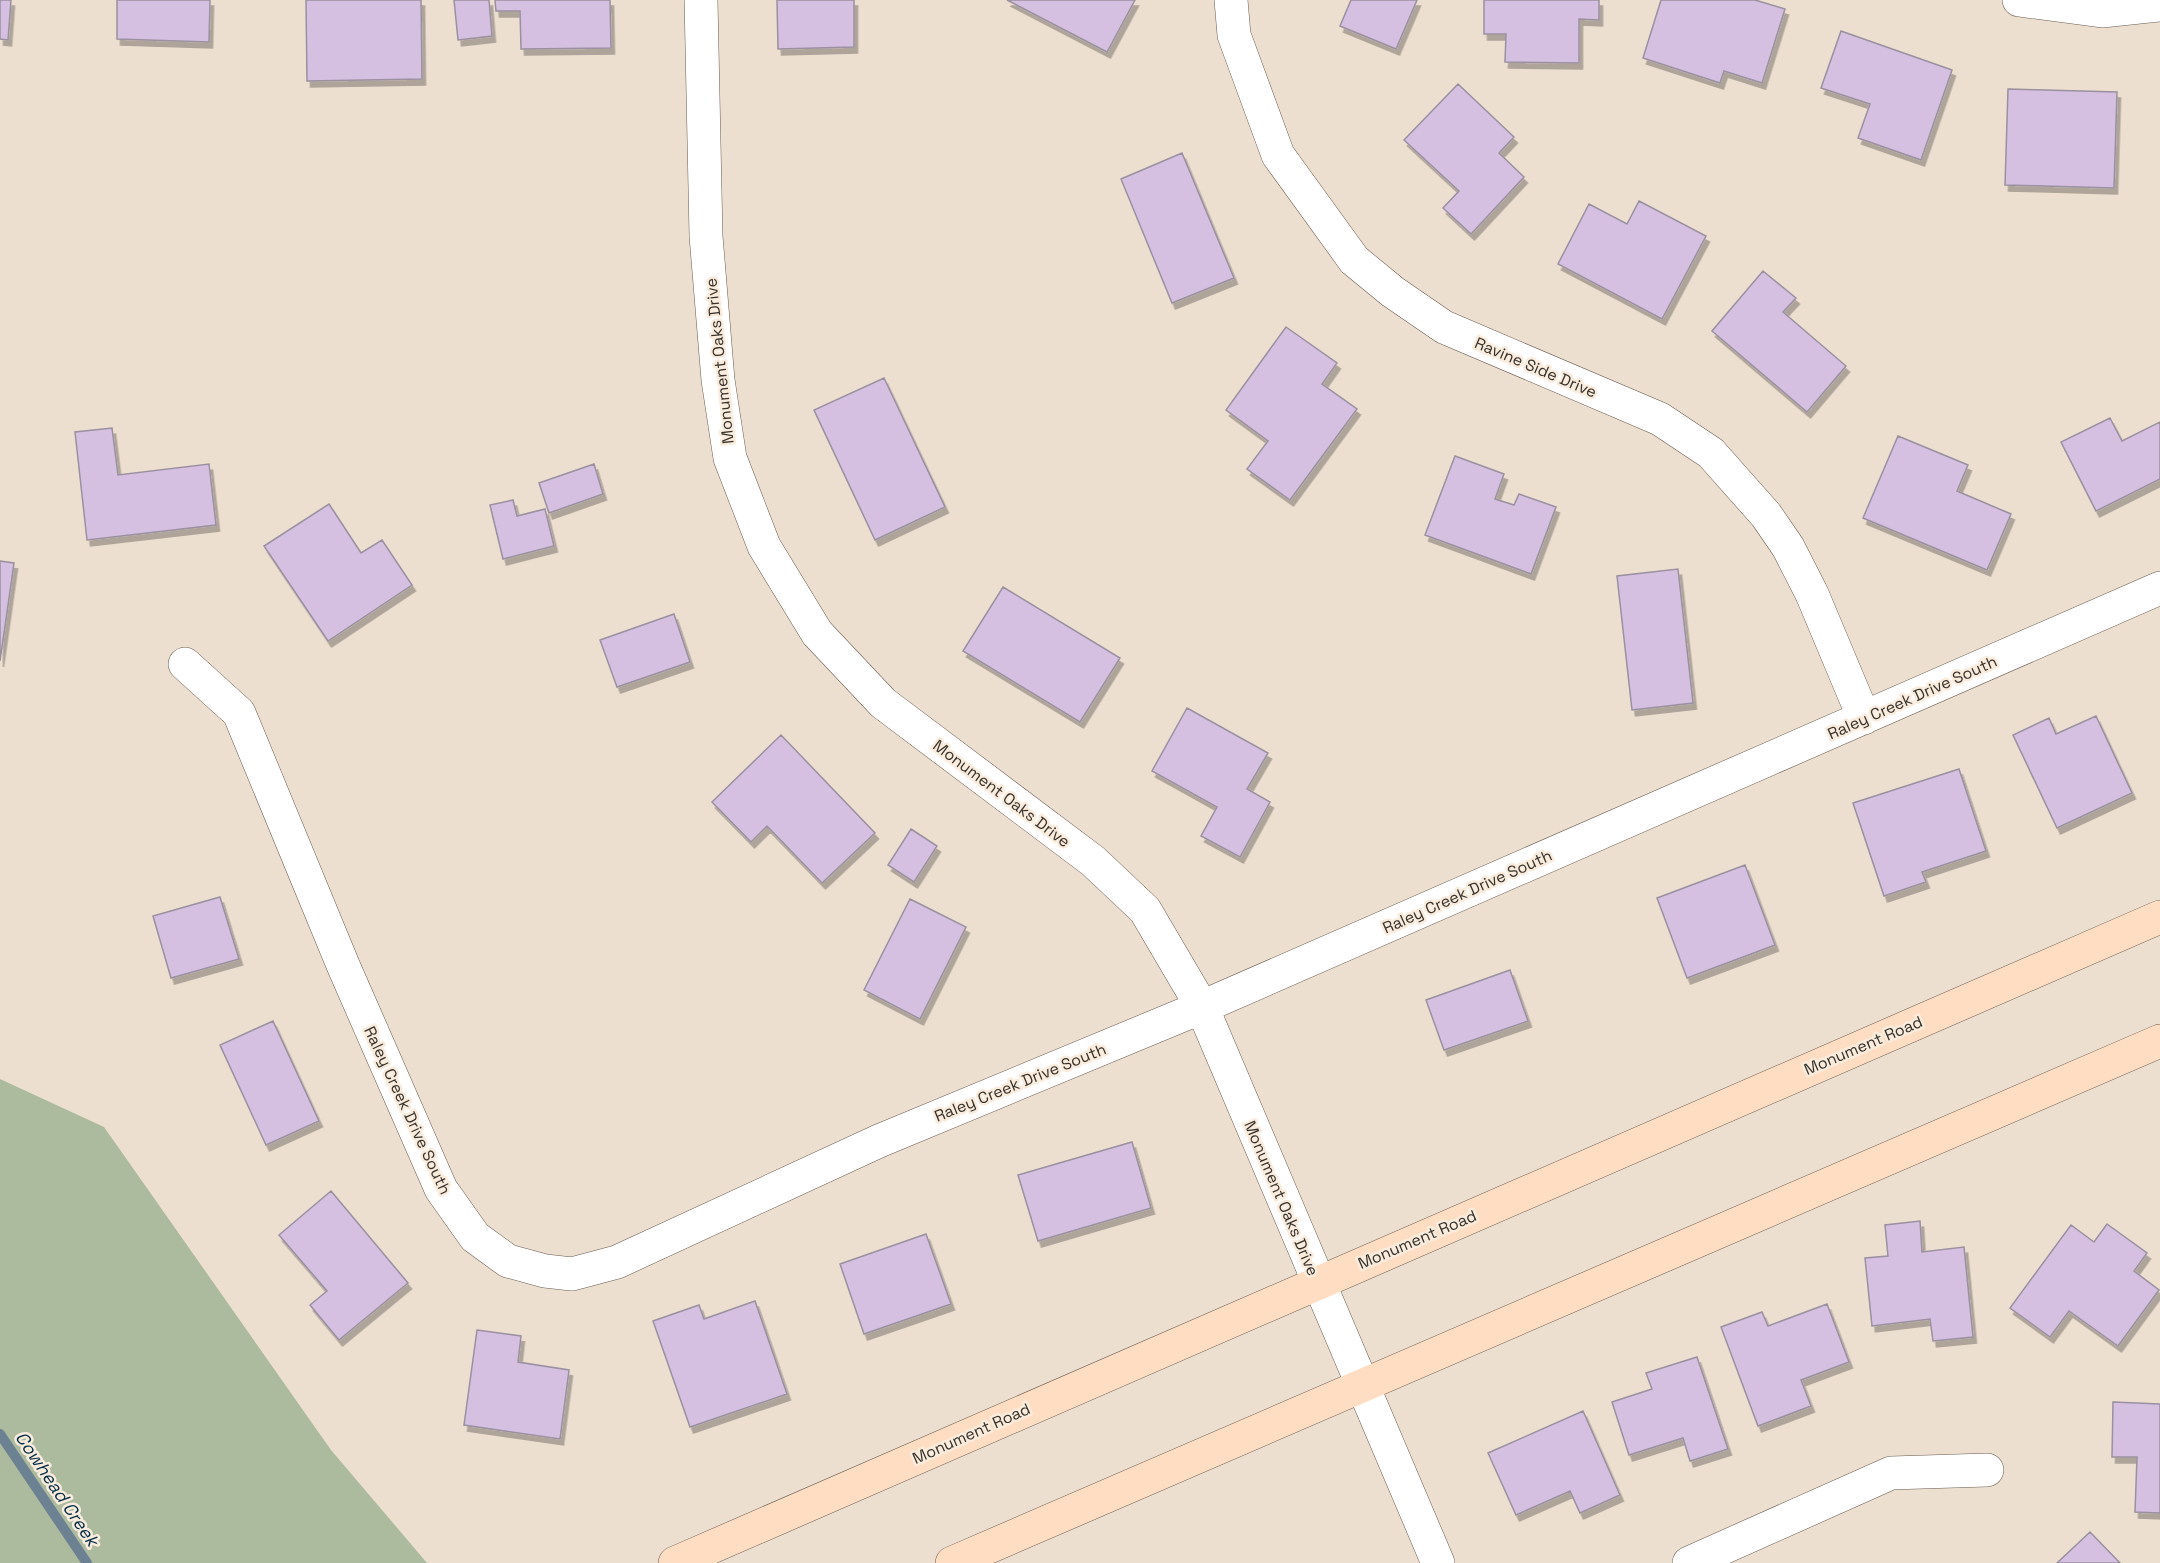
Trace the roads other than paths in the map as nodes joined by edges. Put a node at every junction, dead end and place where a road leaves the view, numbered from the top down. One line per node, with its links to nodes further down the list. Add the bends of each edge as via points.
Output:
1 (700, 0): 9 (street, Monument Oaks Drive, via 706,236 718,380 730,458 764,546 817,633 883,703 1093,861 1145,910)
2 (1232, 0): 7 (street, Ravine Side Drive, via 1234,36 1278,155 1354,260 1444,327 1660,418 1711,453 1766,515 1788,547)
3 (2019, 0): 4 (street, via 2102,11)
4 (2160, 5)
5 (2160, 588): 7 (street, Raley Creek Drive South)
6 (185, 664): 9 (street, Raley Creek Drive South, via 239,713 441,1189 475,1237 508,1261 572,1274 617,1262 879,1140)
7 (1864, 718): 9 (street, Raley Creek Drive South)
8 (2160, 917): 11 (main road, Monument Road)
9 (1203, 1007): 11 (street, Monument Oaks Drive)
10 (2160, 1041): 12 (main road)
11 (1318, 1281): 12 (street, Monument Oaks Drive); 14 (main road, Monument Road)
12 (1362, 1387): 15 (main road); 16 (street, Monument Oaks Drive)
13 (1988, 1470): 17 (street, via 1891,1473)
14 (675, 1563)
15 (952, 1563)
16 (1438, 1563)
17 (1689, 1563)

